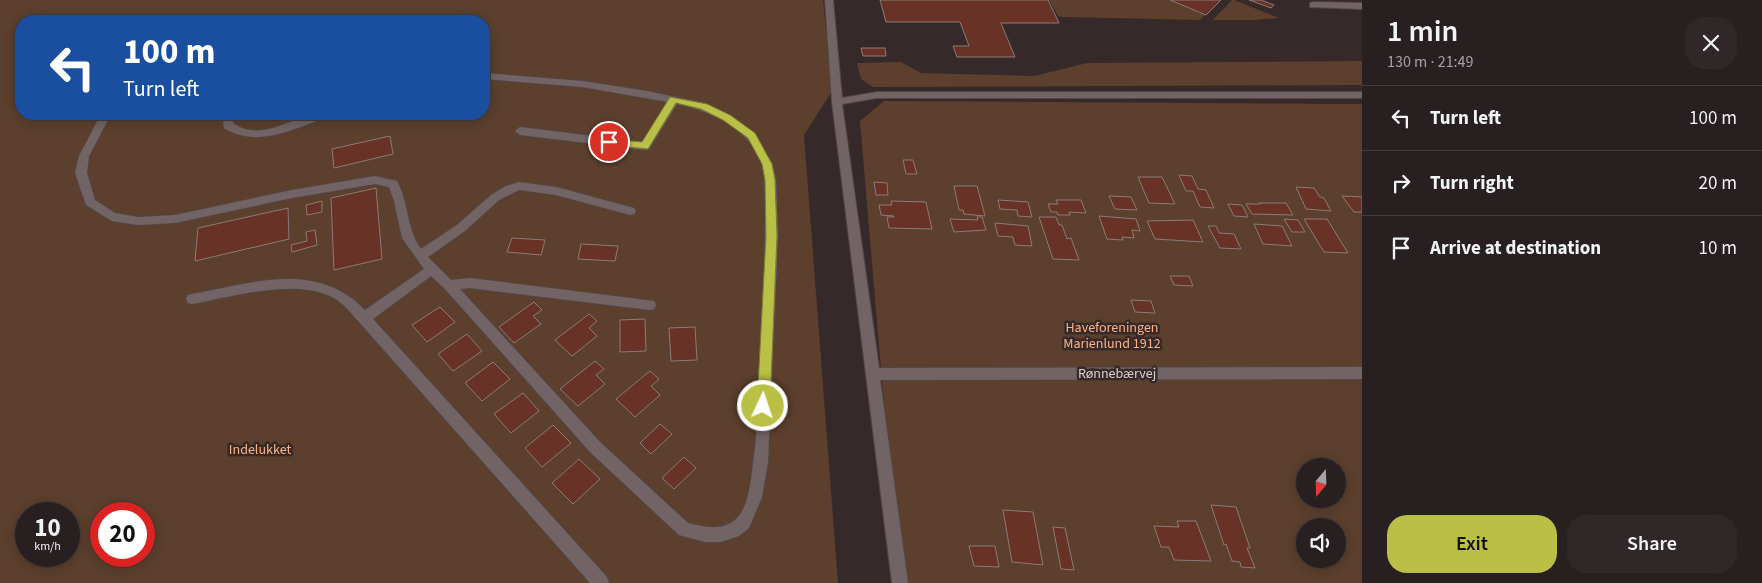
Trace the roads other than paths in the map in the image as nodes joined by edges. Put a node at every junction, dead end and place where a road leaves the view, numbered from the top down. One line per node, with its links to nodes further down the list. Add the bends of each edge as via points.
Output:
1 (829, 0): 7 (lane)
2 (1313, 5): 3 (lane)
3 (1362, 6)
4 (490, 76): 6 (lane, via 582,84)
5 (1362, 95): 7 (lane, via 877,95)
6 (674, 100): 11 (lane, via 645,146); 15 (lane, via 704,106 752,136 767,164 770,180 772,236 761,462 756,496 747,518 733,533 704,536 684,530 595,447)
7 (837, 102): 20 (lane)
8 (103, 120): 13 (lane, via 84,156 81,173 90,202 112,217 138,221 174,219 375,180 393,184 399,193 405,234)
9 (228, 120): 10 (lane, via 228,125 241,132 252,133 272,132)
10 (308, 120)
11 (520, 132)
12 (630, 211): 13 (lane, via 541,188 521,186 503,191 461,228)
13 (420, 256): 14 (lane)
14 (431, 270): 15 (lane); 18 (lane)
15 (449, 286): 17 (lane, via 470,283)
16 (192, 299): 18 (lane, via 284,283 312,285 336,293)
17 (650, 305)
18 (364, 318): 21 (lane)
19 (1362, 372): 20 (lane, Rønnebærvej)
20 (873, 374): 22 (lane)
21 (601, 583)
22 (900, 583)

